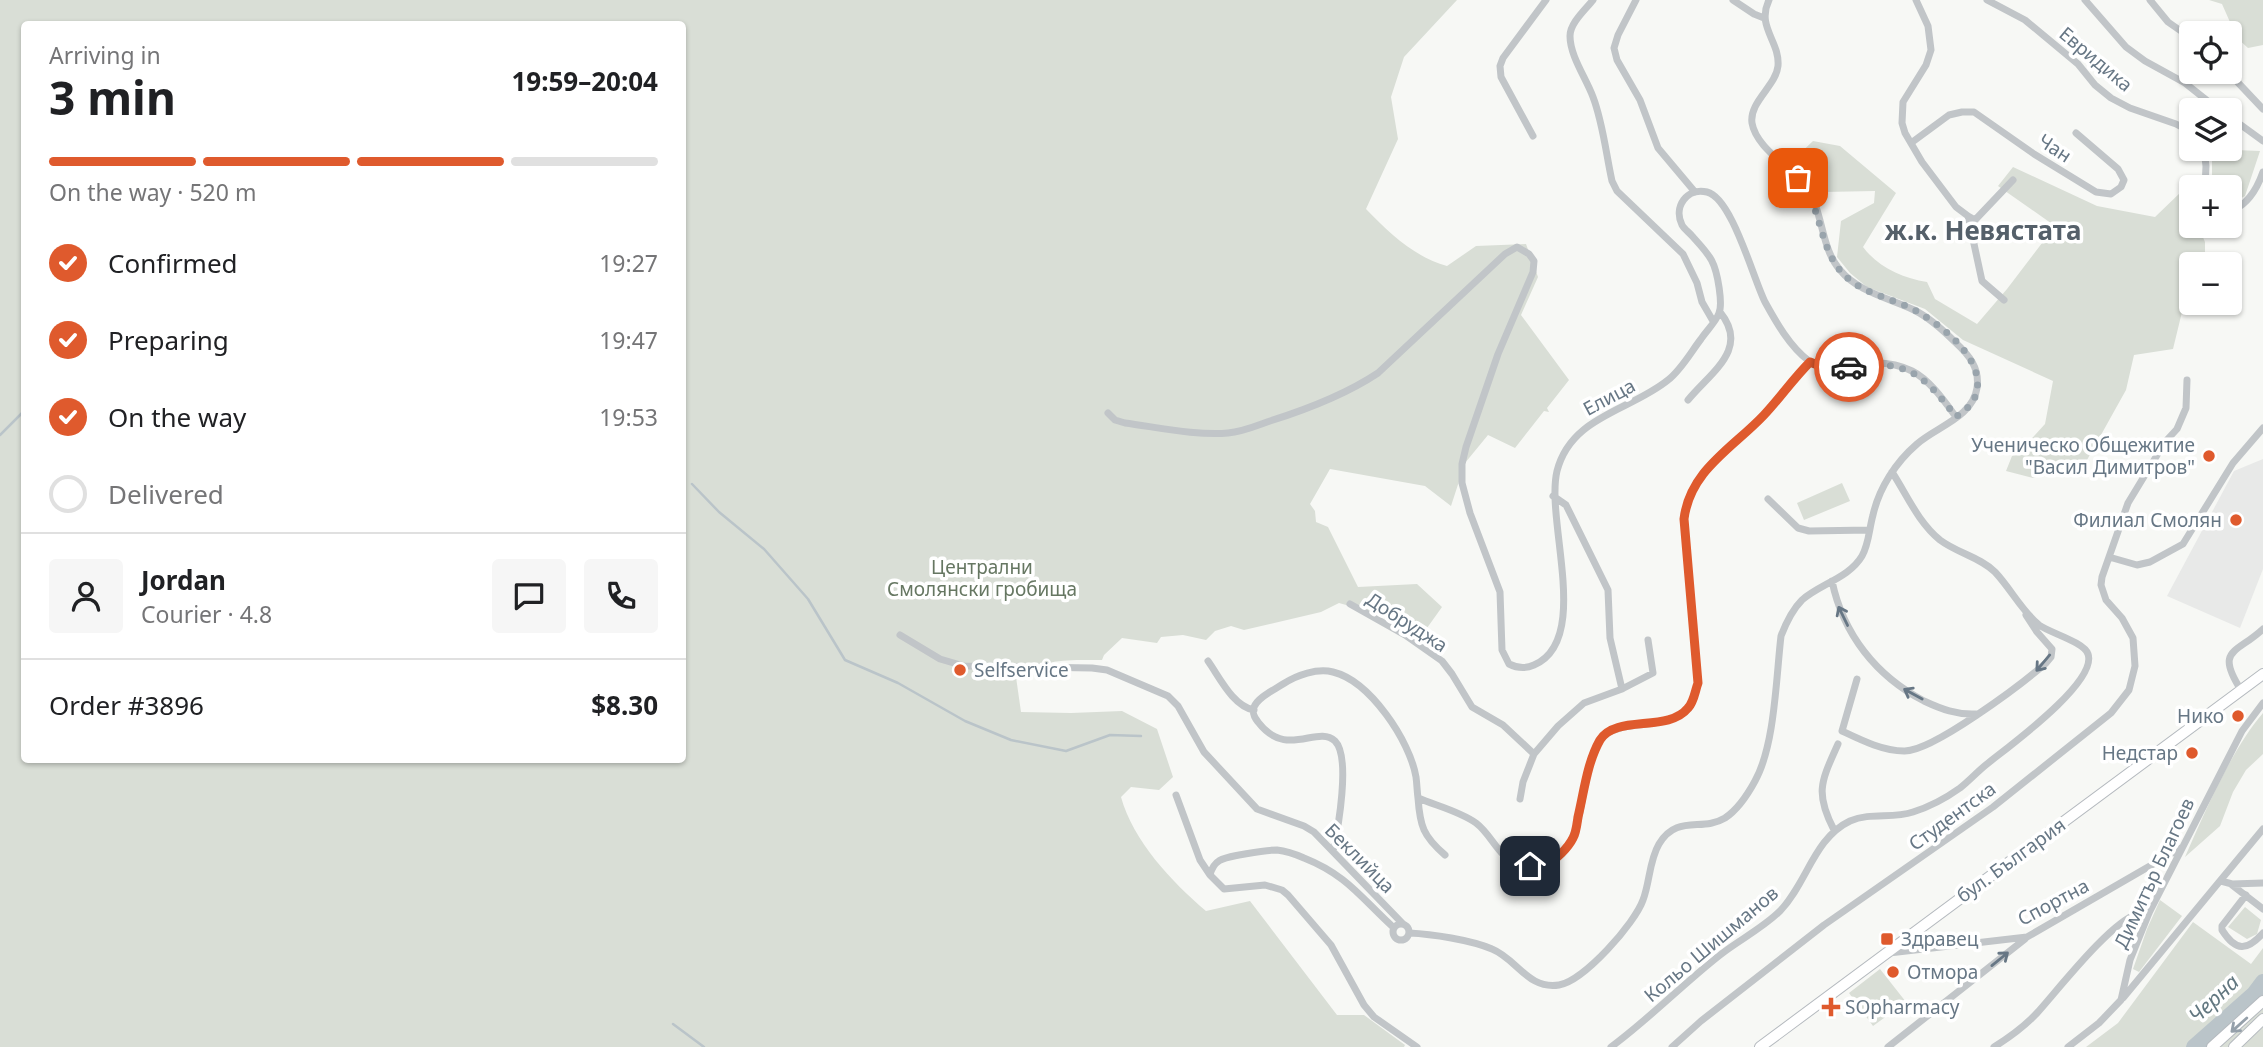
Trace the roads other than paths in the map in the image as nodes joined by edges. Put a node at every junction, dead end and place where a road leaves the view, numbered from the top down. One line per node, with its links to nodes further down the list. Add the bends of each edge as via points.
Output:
1 (1546, 0): 18 (street, via 1500,66 1500,77)
2 (1593, 0): 28 (street, via 1570,37 1594,99 1612,181 1683,254)
3 (1636, 0): 23 (street, via 1618,35 1617,60 1640,100 1658,148)
4 (1733, 0): 10 (street)
5 (1769, 0): 10 (street)
6 (1916, 0): 20 (street, via 1932,44 1930,58 1901,109)
7 (1987, 0): 15 (street, Евридика, via 2025,20 2112,97)
8 (2085, 0): 13 (street, via 2126,47)
9 (2150, 0): 11 (street)
10 (1764, 18): 33 (street, via 1778,65 1756,108 1752,121 1756,136 1808,189 1829,253 1840,271 1857,286 1934,322 1970,356 1978,373 1977,390 1971,404)
11 (2179, 30)
12 (2239, 84): 14 (street)
13 (2204, 98)
14 (2263, 110)
15 (2179, 126)
16 (2242, 126): 19 (street)
17 (2076, 133): 20 (street, Чан, via 2118,169 2124,180 2116,191 2096,192 1974,112 1949,115)
18 (1533, 136)
19 (2263, 141)
20 (1911, 143): 25 (street)
21 (2263, 172): 24 (street)
22 (2013, 180): 25 (street, via 1975,220)
23 (1695, 191): 27 (street, via 1685,197 1679,213 1682,225 1713,259); 29 (street, via 1719,199 1729,213 1765,301)
24 (2242, 205)
25 (1968, 216): 26 (street, via 1982,281)
26 (2004, 300)
27 (1720, 312): 28 (street, Елица); 31 (street, via 1728,323 1732,344)
28 (1713, 321): 36 (street, Елица, via 1670,379 1602,416 1572,441 1563,454)
29 (1810, 362): 33 (street, via 1834,369 1876,363 1913,372); 57 (street, via 1747,433 1716,458 1685,505 1698,683 1690,706 1670,720 1619,728 1602,737 1584,786 1574,838 1560,855 1547,863 1517,864 1478,825)
30 (2187, 380): 39 (street, Студентска, via 2186,408 2177,429 2128,503)
31 (1688, 400)
32 (1108, 413): 36 (street, Елица, via 1125,424 1230,433 1330,400 1378,373 1517,247 1529,254 1534,266 1482,397 1465,447 1462,474 1470,513 1500,592 1502,650 1515,667 1545,660 1561,629 1564,589)
33 (1956, 417): 35 (street, via 1921,440)
34 (2263, 428): 39 (street, via 2233,463 2183,544 2137,565)
35 (1892, 472): 38 (street); 42 (street, via 1930,531 1993,570)
36 (1553, 496): 49 (street, via 1566,505 1608,590 1610,638)
37 (1768, 499): 38 (street, via 1798,528)
38 (1869, 530): 40 (street, via 1861,557)
39 (2109, 557): 82 (street, Студентска, via 2101,585 2133,638 2135,666 2129,690 2111,713 1993,807 1825,926)
40 (1832, 581): 53 (street, one-way to 40, via 1948,711 1904,690 1874,665 1836,601); 73 (street, via 1803,599 1781,636 1765,761 1755,783 1724,818 1684,825 1659,844 1639,911 1591,965 1566,984 1548,985 1531,980 1495,949)
41 (1350, 604): 55 (street, Добруджа, via 1441,661 1472,707 1503,725)
42 (2022, 608): 53 (street, one-way to 53, via 2052,649 2051,657); 60 (street, via 2040,625 2081,645 2088,653 2084,676 2060,703 1945,798 1910,813 1868,815)
43 (2263, 629): 50 (street, via 2236,648 2229,660)
44 (900, 635): 62 (street, Беклийца, via 940,659 964,666 1107,670 1168,695 1204,752 1257,809 1304,827)
45 (1648, 640): 49 (street, via 1653,673)
46 (1209, 661): 52 (street, via 1237,701)
47 (2263, 674): 50 (street, бул. България)
48 (1857, 679): 53 (street, via 1842,731 1870,744 1916,750 1946,737)
49 (1622, 689): 55 (street, via 1584,703)
50 (2241, 690): 76 (street, бул. България)
51 (2263, 703): 61 (street, Димитър Благоев, via 2242,731)
52 (1254, 710): 57 (street, via 1261,699 1290,680 1312,672 1342,675 1368,693 1395,729 1416,775); 62 (street, via 1259,724 1280,741 1321,737 1336,742 1342,776)
53 (1977, 714)
54 (1838, 744): 60 (street, via 1821,791)
55 (1534, 754): 58 (street)
56 (1176, 795): 64 (street)
57 (1418, 799): 63 (street, via 1423,832)
58 (1520, 799)
59 (2263, 829): 65 (street)
60 (1834, 830): 81 (street, Кольо Шишманов, via 1779,912)
61 (2183, 846): 70 (street, Димитър Благоев); 75 (street, Спортна)
62 (1333, 850): 71 (street, Беклийца)
63 (1445, 855)
64 (1210, 875): 72 (street, via 1219,860 1289,852 1345,880); 80 (street, via 1224,889 1265,885 1282,890 1331,945 1374,1017)
65 (2221, 881): 67 (street); 77 (street)
66 (2263, 883): 67 (street)
67 (2232, 884): 68 (street)
68 (2246, 895): 69 (street); 74 (street, via 2222,930 2243,948)
69 (2263, 909)
70 (2149, 913): 77 (street, Димитър Благоев, via 2130,960); 85 (street, via 2136,914 2119,925 2035,1015)
71 (1403, 924): 72 (street); 73 (street)
72 (1394, 928): 73 (street, via 1400,940)
73 (1409, 933)
74 (2263, 933)
75 (2027, 937): 76 (street, Спортна); 84 (street, one-way to 75)
76 (1885, 953): 83 (street, бул. България)
77 (2121, 1000): 86 (street)
78 (2263, 1000): 87 (street, one-way to 87)
79 (2263, 1019): 88 (street)
80 (1417, 1047)
81 (1611, 1047)
82 (1672, 1047)
83 (1760, 1047)
84 (1888, 1047)
85 (1994, 1047)
86 (2068, 1047)
87 (2212, 1047)
88 (2234, 1047)

